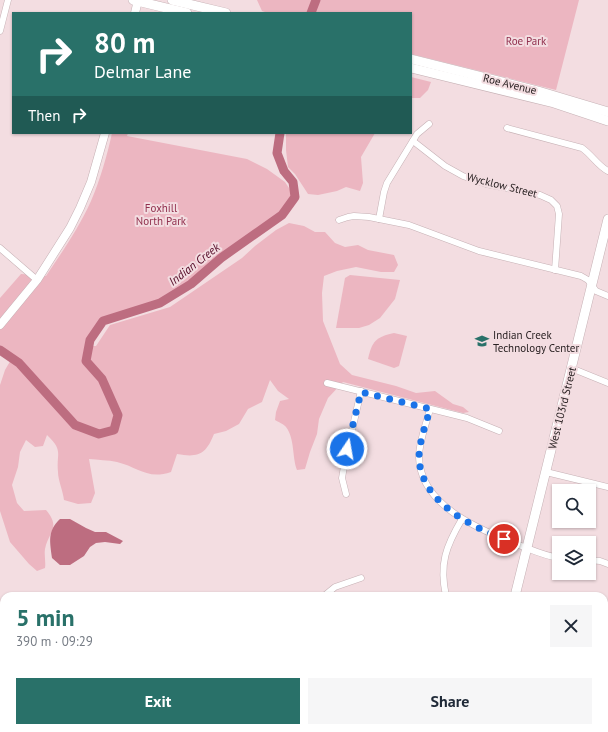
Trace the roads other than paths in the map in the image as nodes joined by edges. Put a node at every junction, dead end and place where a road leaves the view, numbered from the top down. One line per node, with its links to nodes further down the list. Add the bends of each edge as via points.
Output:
1 (8, 0): 7 (street)
2 (136, 0): 4 (street); 5 (main road)
3 (172, 0): 6 (main road)
4 (135, 12)
5 (183, 12)
6 (222, 12)
7 (0, 31)
8 (412, 60): 10 (main road, Roe Avenue)
9 (412, 68): 10 (main road, Roe Avenue)
10 (431, 69): 11 (main road, Roe Avenue, via 538,90); 12 (main road, Roe Avenue, via 554,103)
11 (608, 112)
12 (608, 121)
13 (428, 124): 16 (street)
14 (507, 128): 17 (street, via 582,148)
15 (105, 134): 23 (street, via 91,182 80,208)
16 (413, 141): 18 (street, via 387,183); 22 (street, Wycklow Street, via 445,166 463,176 551,200 560,214)
17 (608, 171)
18 (379, 219): 20 (street, via 354,216); 22 (street, via 409,225 479,251)
19 (608, 219): 24 (main road, West 103rd Street)
20 (339, 220)
21 (0, 248): 23 (street)
22 (555, 270): 24 (street, via 581,276)
23 (37, 280): 26 (street)
24 (592, 285): 25 (street, via 596,291); 27 (main road, West 103rd Street)
25 (608, 296)
26 (0, 325)
27 (572, 368): 29 (street); 33 (main road, West 103rd Street)
28 (327, 383): 30 (street)
29 (608, 383)
30 (361, 392): 31 (street); 35 (street, via 342,478)
31 (430, 409): 32 (street, via 467,418); 36 (street, via 419,457 423,475 432,493)
32 (499, 431)
33 (546, 472): 34 (street); 37 (main road, West 103rd Street)
34 (608, 487)
35 (346, 494)
36 (462, 519): 37 (street); 43 (street, via 451,538 444,562)
37 (527, 548): 38 (street); 44 (main road, West 103rd Street)
38 (552, 556)
39 (596, 561): 40 (street)
40 (608, 564)
41 (361, 578): 42 (street, via 335,587)
42 (329, 592)
43 (445, 592)
44 (516, 592)

